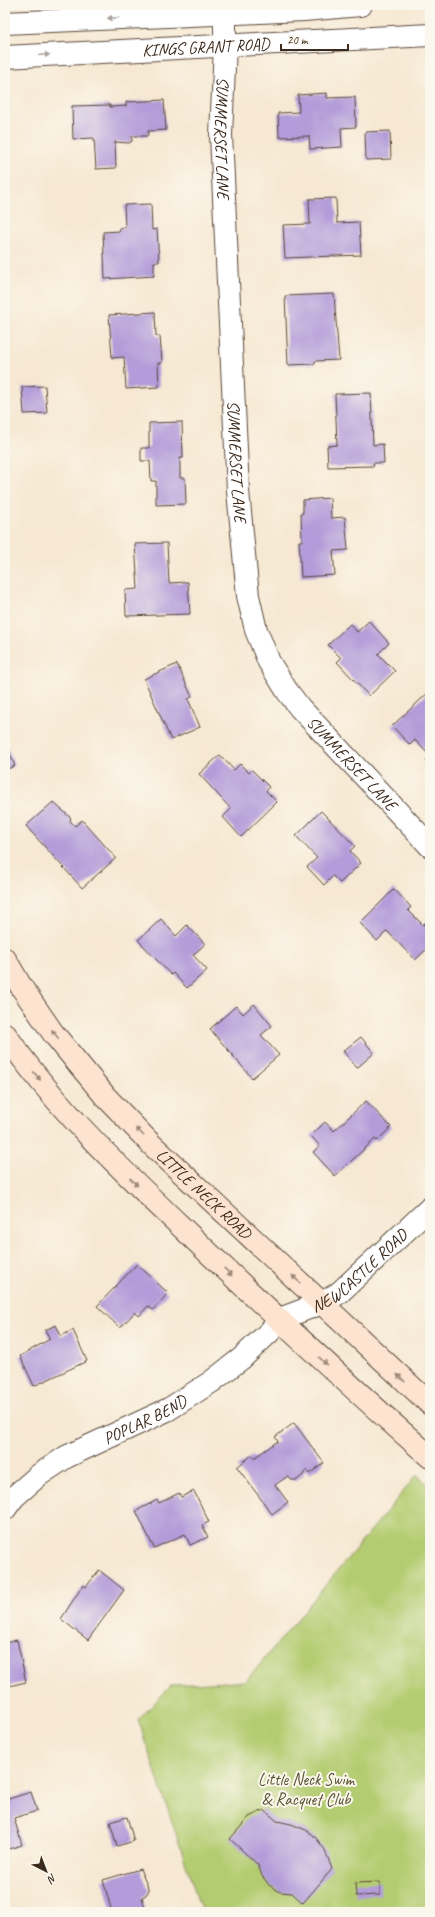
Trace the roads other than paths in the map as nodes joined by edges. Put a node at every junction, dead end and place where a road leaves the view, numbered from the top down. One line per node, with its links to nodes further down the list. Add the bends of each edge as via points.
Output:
1 (361, 5): 2 (street, KINGS GRANT ROAD)
2 (225, 13): 3 (street, KINGS GRANT ROAD, one-way to 3); 5 (street, SUMMERSET LANE)
3 (5, 23)
4 (430, 35): 5 (street, KINGS GRANT ROAD)
5 (225, 46): 6 (street, KINGS GRANT ROAD, one-way to 5); 7 (street, SUMMERSET LANE, via 221,135 238,491 248,596 256,630 269,662 300,708)
6 (5, 57)
7 (430, 846)
8 (5, 959): 11 (street, LITTLE NECK ROAD, one-way to 8, via 152,1145 105,1096 54,1033)
9 (5, 1034): 12 (street, one-way to 12, via 59,1105 106,1155)
10 (430, 1208): 11 (street, NEWCASTLE ROAD, via 339,1293)
11 (322, 1303): 12 (street, NEWCASTLE ROAD); 13 (street, LITTLE NECK ROAD, one-way to 11)
12 (280, 1321): 14 (street, one-way to 14); 15 (street, POPLAR BEND, via 242,1358 211,1382 169,1409 66,1457 39,1475 14,1497)
13 (430, 1404)
14 (430, 1457)
15 (5, 1509)

